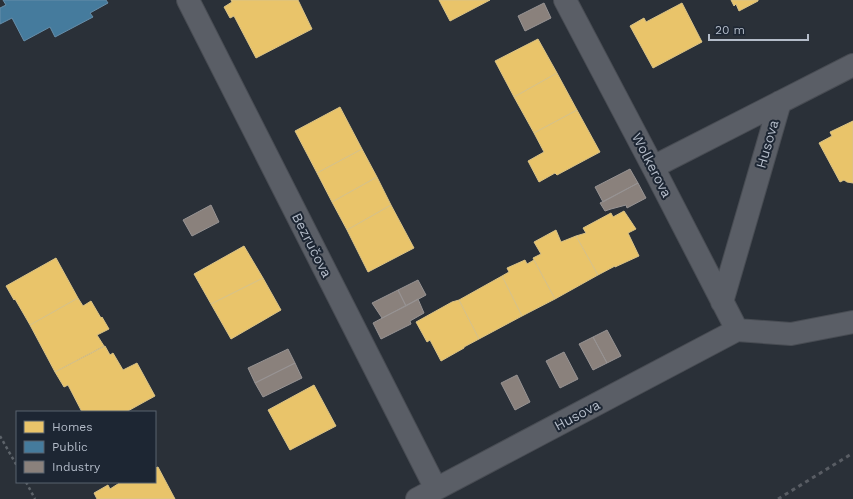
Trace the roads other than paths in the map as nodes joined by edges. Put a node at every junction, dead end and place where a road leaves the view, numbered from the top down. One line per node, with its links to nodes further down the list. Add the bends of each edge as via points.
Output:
1 (188, 0): 9 (street, Bezručova)
2 (565, 0): 5 (street, Wolkerova)
3 (853, 65): 4 (street, Husova)
4 (780, 102): 5 (street, Husova); 6 (street, Husova)
5 (653, 166): 6 (street, Wolkerova)
6 (722, 302): 8 (street, Wolkerova)
7 (853, 322): 8 (street, via 791,334)
8 (737, 330): 9 (street, Husova)
9 (426, 494)

